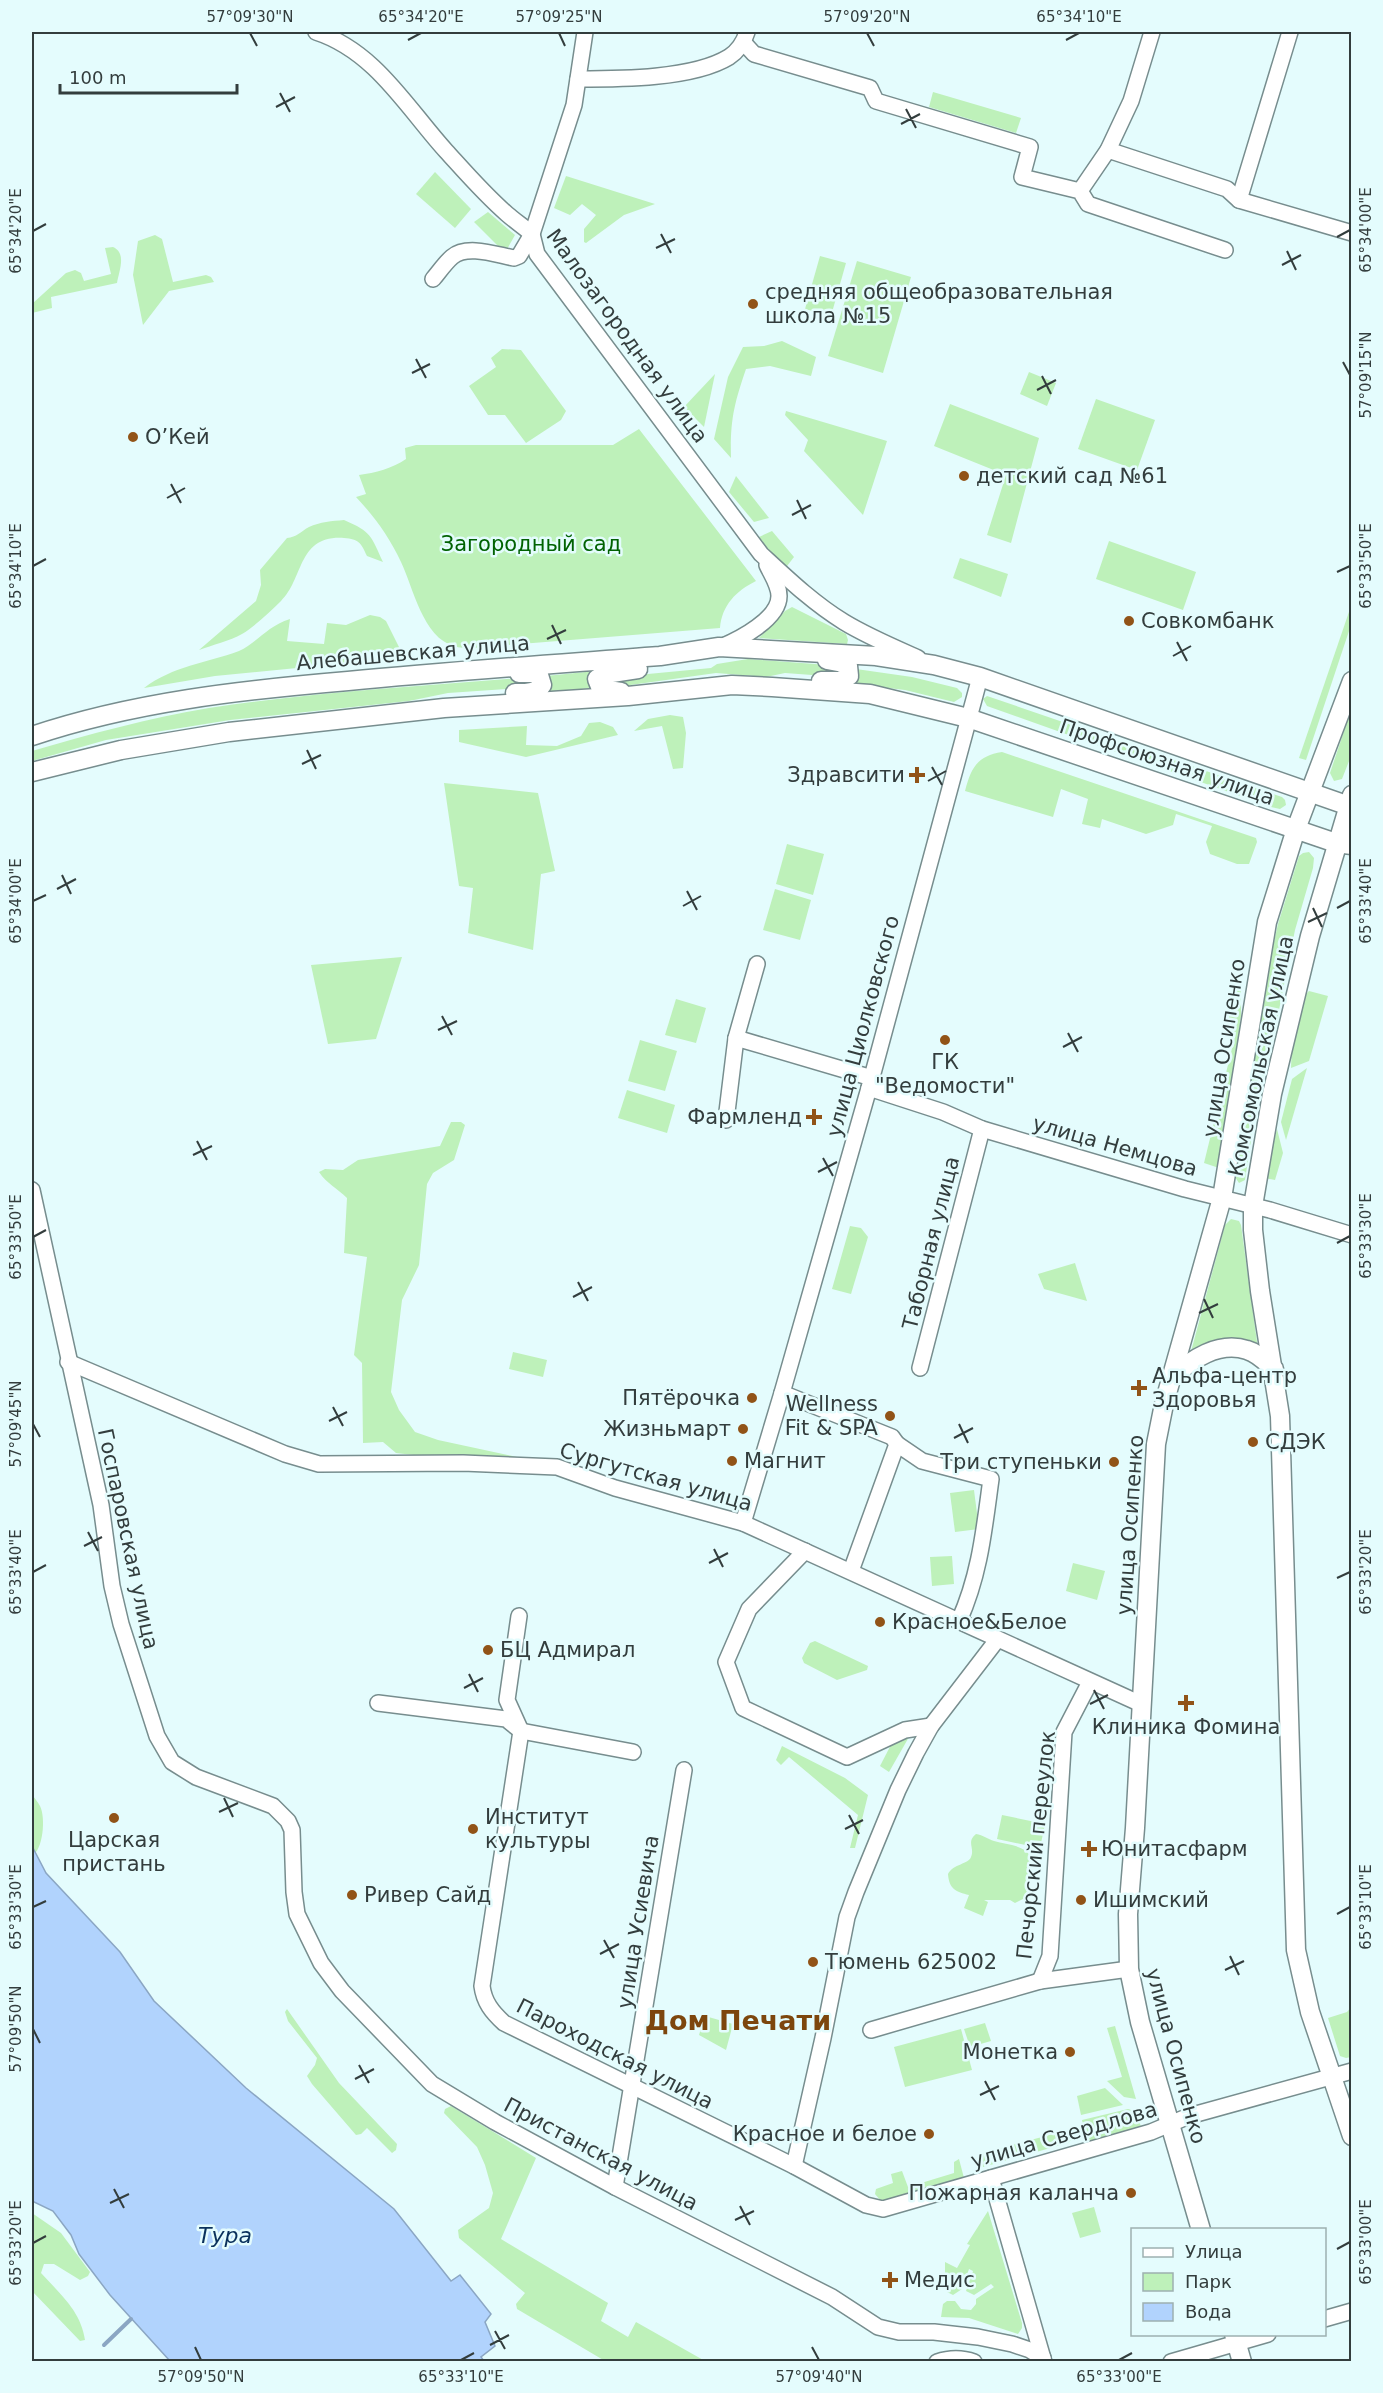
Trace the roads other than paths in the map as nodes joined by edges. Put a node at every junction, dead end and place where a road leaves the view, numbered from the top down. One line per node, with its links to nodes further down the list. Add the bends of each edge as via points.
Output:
1 (316, 32): 11 (street, via 363,57 470,177)
2 (585, 32): 6 (street)
3 (1152, 32): 7 (street, via 1131,101)
4 (1290, 32): 9 (street)
5 (746, 37): 6 (street, via 730,57 711,65 645,78); 8 (street, via 753,54 870,88 876,100 1030,147 1022,177)
6 (578, 80): 11 (street, via 574,105)
7 (1108, 150): 8 (street); 9 (street, via 1227,189)
8 (1080, 191): 12 (street, via 1088,204)
9 (1239, 200): 10 (street)
10 (1352, 233)
11 (532, 234): 13 (street, Малозагородная улица, via 519,256 460,253 452,256); 14 (street, Малозагородная улица, via 537,254)
12 (1225, 249)
13 (433, 279)
14 (761, 554): 15 (street, Малозагородная улица, via 803,592); 16 (street, Малозагородная улица, via 777,585 777,606 753,630)
15 (856, 629): 18 (street); 19 (street, Малозагородная улица)
16 (719, 647): 17 (main road, Алебашевская улица); 18 (main road, Алебашевская улица, via 805,651)
17 (660, 656): 20 (main road, Алебашевская улица); 24 (main road, via 638,669 605,674 597,680 601,689)
18 (851, 663): 19 (main road, Алебашевская улица); 23 (main road, via 845,680 789,680)
19 (934, 665): 21 (main road, Алебашевская улица)
20 (497, 670): 25 (main road, via 534,673 539,675 542,685 535,692 494,695); 27 (main road, Алебашевская улица, via 225,694 110,715)
21 (980, 677): 26 (street, улица Циолковского); 29 (main road, Профсоюзная улица)
22 (1352, 681): 29 (main road, улица Осипенко)
23 (772, 687): 24 (main road, via 732,685); 26 (main road, via 870,694)
24 (628, 696): 25 (main road)
25 (468, 707): 28 (main road, via 229,732 121,750)
26 (968, 718): 31 (main road, Профсоюзная улица); 35 (street, улица Циолковского)
27 (32, 736)
28 (32, 772)
29 (1310, 793): 30 (main road, Профсоюзная улица); 31 (main road, улица Осипенко)
30 (1350, 803): 32 (main road, Комсомольская улица)
31 (1296, 829): 32 (main road, Профсоюзная улица); 39 (main road, улица Осипенко, via 1267,922)
32 (1344, 844): 40 (main road, Комсомольская улица, via 1310,936 1272,1094)
33 (758, 964): 34 (street)
34 (736, 1038): 35 (street, улица Немцова); 36 (street)
35 (871, 1083): 37 (street, улица Немцова); 46 (street, улица Циолковского)
36 (726, 1120)
37 (982, 1129): 39 (street, улица Немцова); 43 (street, Таборная улица)
38 (32, 1190): 42 (street, Госпаровская улица)
39 (1222, 1198): 40 (street, улица Немцова); 45 (main road, улица Осипенко)
40 (1253, 1206): 41 (street, улица Немцова); 44 (main road, Комсомольская улица, via 1255,1248)
41 (1352, 1235)
42 (68, 1362): 48 (street, Сургутская улица, via 285,1454 319,1464 557,1467 615,1488); 61 (street, Госпаровская улица, via 100,1505 114,1595 157,1736 172,1762 196,1777 273,1806)
43 (920, 1368)
44 (1274, 1370): 45 (main road, via 1248,1350 1222,1349 1194,1359); 66 (main road, Комсомольская улица, via 1280,1416 1296,1950 1310,2012)
45 (1171, 1379): 56 (main road, улица Осипенко, via 1156,1444)
46 (782, 1394): 47 (street, via 892,1437); 48 (street, улица Циолковского)
47 (897, 1444): 50 (street); 52 (street, via 922,1461 991,1479 981,1554 973,1588)
48 (743, 1523): 49 (street, Сургутская улица)
49 (805, 1551): 50 (street, Сургутская улица); 57 (street, via 749,1609 726,1662 743,1707 847,1757 905,1730)
50 (851, 1571): 52 (street, Сургутская улица)
51 (519, 1616): 58 (street, via 507,1700)
52 (959, 1621): 53 (street, Сургутская улица)
53 (997, 1640): 54 (street, Сургутская улица); 57 (street)
54 (1090, 1682): 56 (street, Сургутская улица); 63 (street, Печорский переулок, via 1065,1732 1050,1956)
55 (378, 1703): 58 (street, via 506,1719)
56 (1141, 1704): 62 (main road, улица Осипенко, via 1128,1914)
57 (931, 1726): 70 (street, via 898,1790 847,1917)
58 (521, 1731): 59 (street); 67 (street, Пароходская улица, via 483,1994 504,2023)
59 (633, 1752)
60 (684, 1770): 67 (street, улица Усиевича)
61 (288, 1821): 72 (street, Пристанская улица, via 292,1830 297,1914 321,1963 342,1992 432,2084)
62 (1129, 1969): 63 (street); 68 (main road, улица Осипенко)
63 (1040, 1981): 64 (street)
64 (871, 2030)
65 (1352, 2071): 66 (street, улица Свердлова)
66 (1331, 2076): 68 (street, улица Свердлова, via 1189,2116); 69 (main road, Комсомольская улица)
67 (632, 2086): 70 (street, Пароходская улица); 72 (street, улица Усиевича)
68 (1170, 2126): 71 (street, улица Свердлова); 73 (main road, улица Осипенко)
69 (1352, 2136)
70 (794, 2166): 71 (street, улица Свердлова, via 866,2205 883,2209)
71 (991, 2178): 78 (street)
72 (615, 2187): 78 (street, Пристанская улица, via 832,2297 878,2327 978,2337 1030,2350)
73 (1201, 2228)
74 (1352, 2312): 75 (street)
75 (1326, 2318)
76 (1255, 2336): 77 (street)
77 (1235, 2339): 81 (street); 82 (main road)
78 (1043, 2360)
79 (937, 2361): 80 (street)
80 (974, 2361)
81 (1171, 2361)
82 (1242, 2361)

